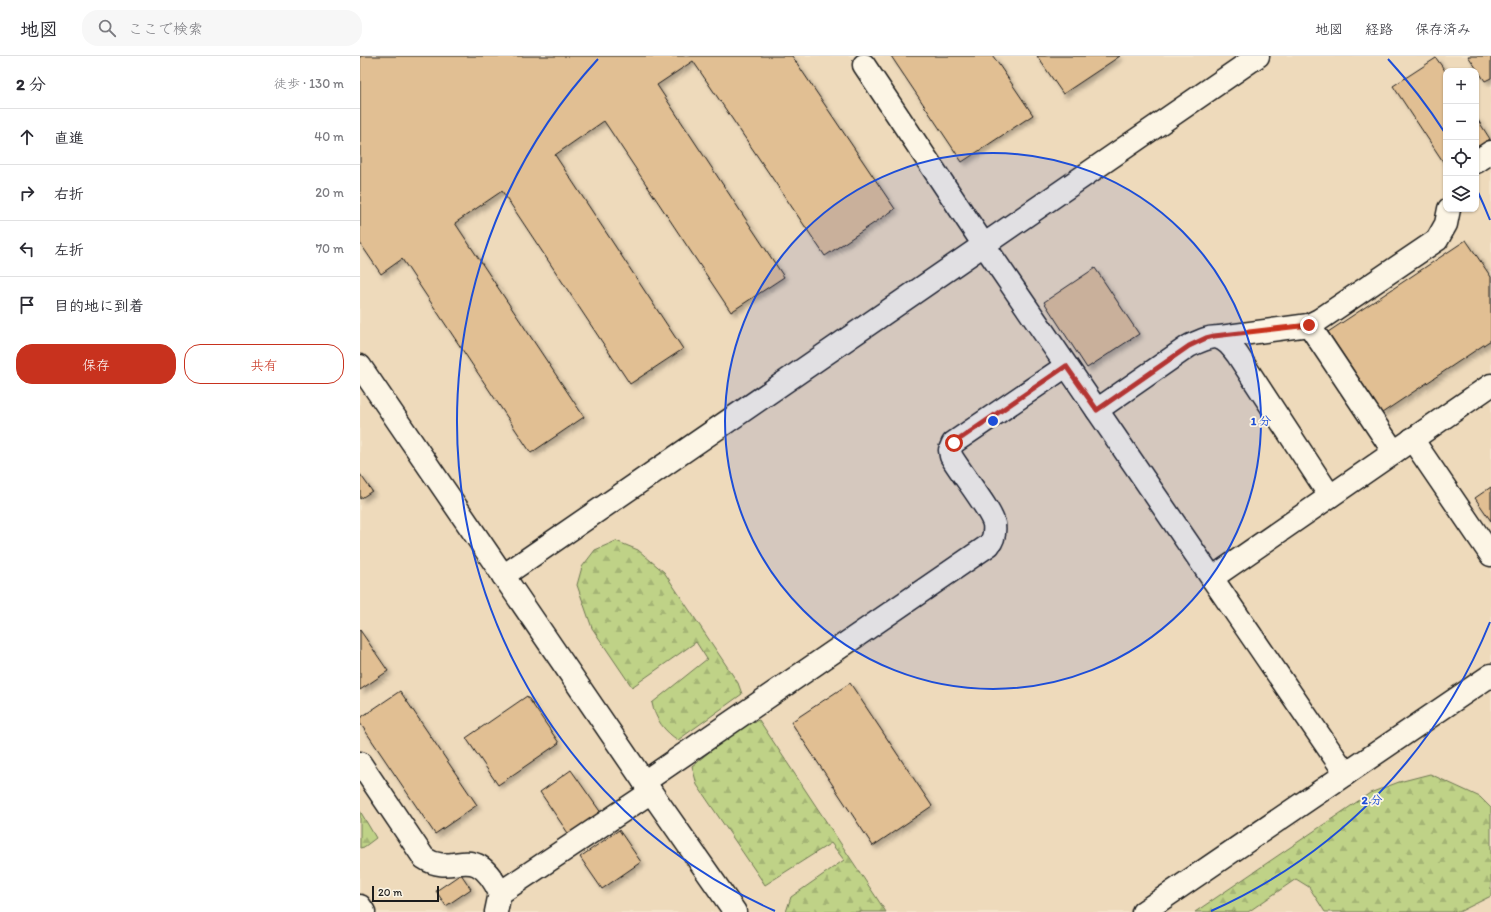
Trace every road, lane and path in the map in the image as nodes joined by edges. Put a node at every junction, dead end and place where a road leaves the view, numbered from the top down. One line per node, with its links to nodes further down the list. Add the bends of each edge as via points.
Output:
1 (1258, 56): 6 (lane)
2 (864, 65): 6 (lane)
3 (1491, 152): 4 (lane)
4 (1479, 160)
5 (1448, 212): 7 (lane, via 1446,224 1437,240)
6 (984, 245): 10 (lane); 17 (lane)
7 (1309, 325): 8 (lane); 14 (lane)
8 (1220, 337): 12 (lane, via 1206,338 1189,346); 15 (lane, via 1237,354)
9 (360, 366): 17 (lane)
10 (1066, 366): 12 (lane); 22 (lane, via 954,443 950,450 951,456 992,519 994,532 989,545)
11 (1491, 385): 13 (lane)
12 (1097, 410): 18 (lane)
13 (1412, 439): 14 (lane); 16 (lane)
14 (1394, 452): 15 (lane)
15 (1330, 496): 18 (lane)
16 (1491, 555)
17 (503, 576): 22 (lane)
18 (1212, 578): 21 (lane)
19 (1491, 675): 21 (lane)
20 (360, 763): 23 (lane, via 424,858 440,864 473,863 489,874)
21 (1346, 774): 27 (lane)
22 (648, 787): 23 (lane); 26 (lane)
23 (498, 903)
24 (360, 906): 25 (lane)
25 (364, 912)
26 (735, 912)
27 (1143, 912)

